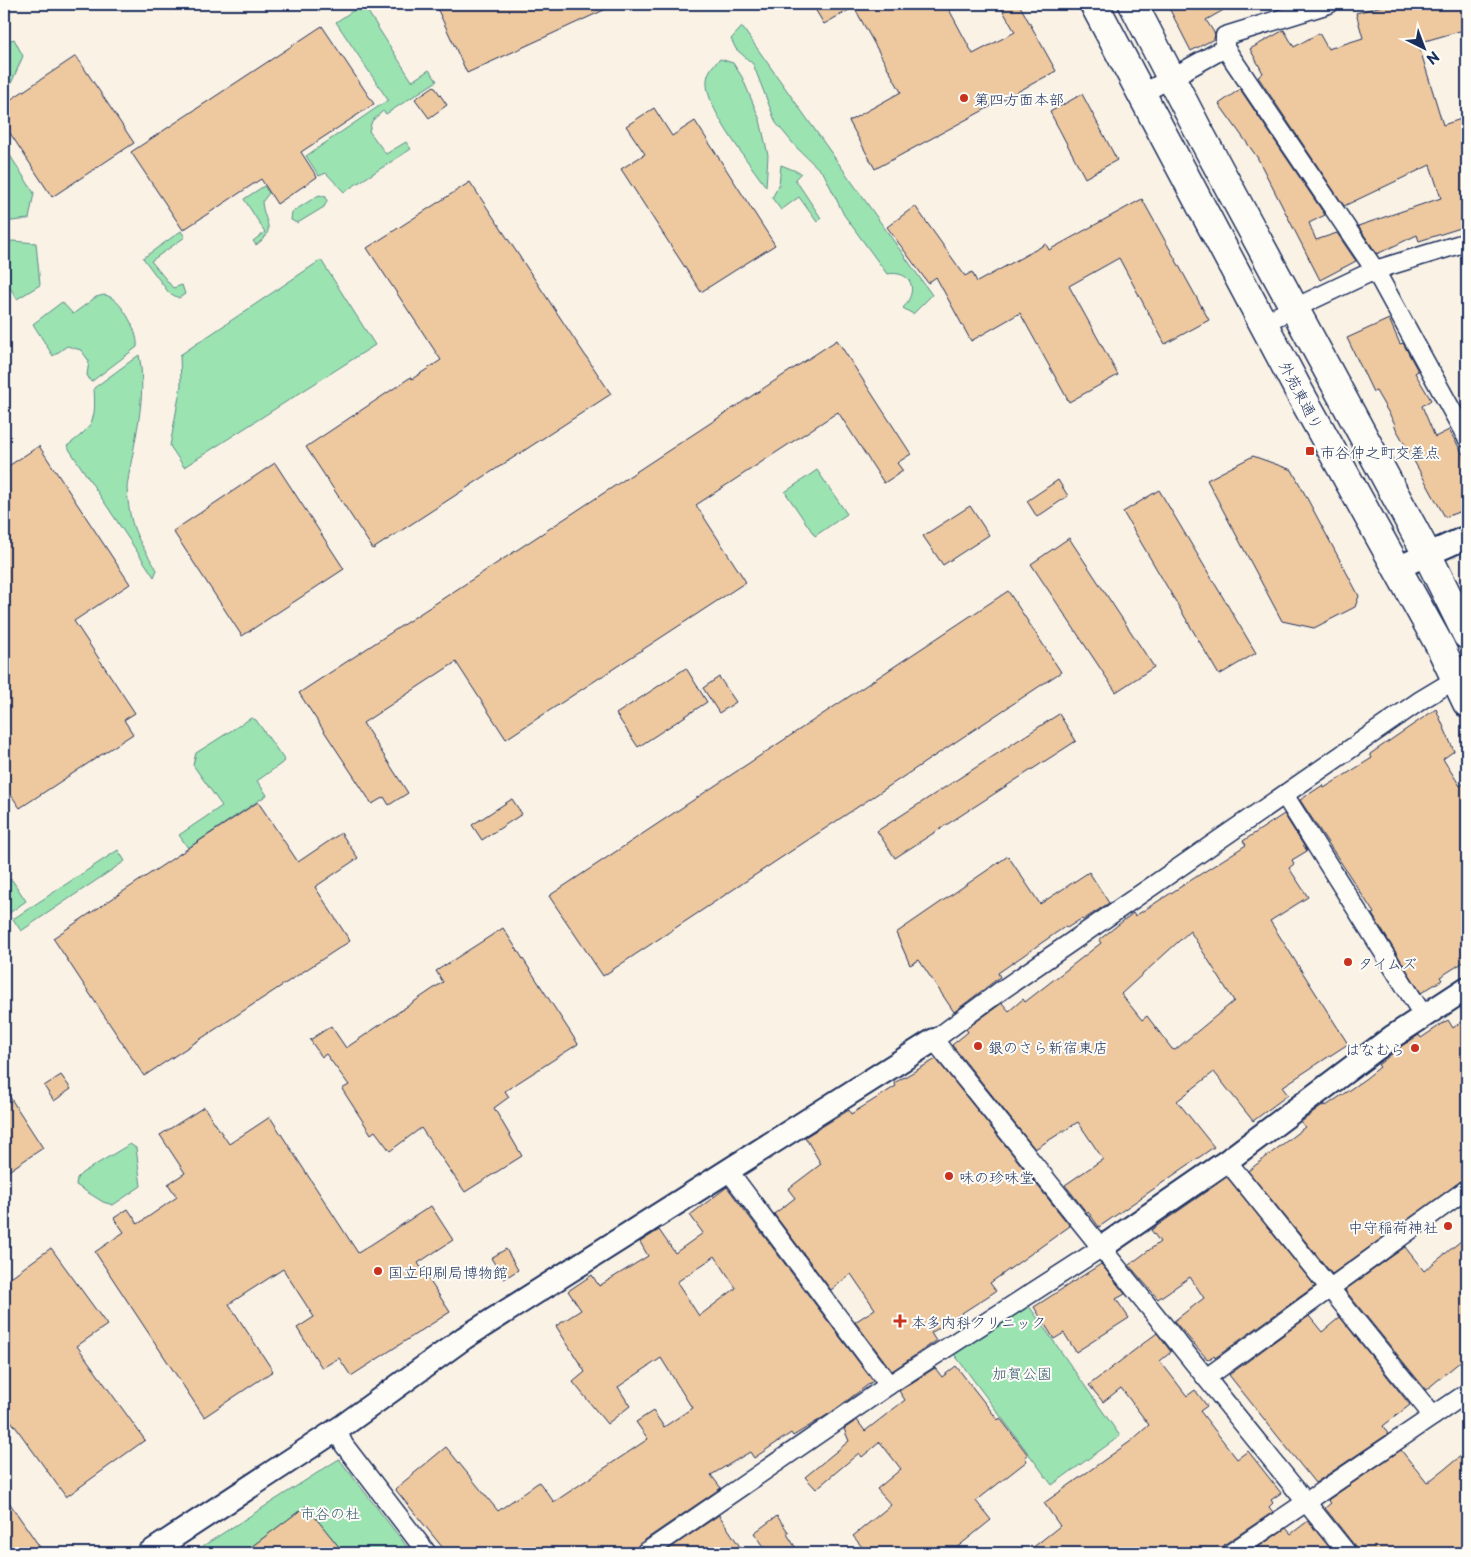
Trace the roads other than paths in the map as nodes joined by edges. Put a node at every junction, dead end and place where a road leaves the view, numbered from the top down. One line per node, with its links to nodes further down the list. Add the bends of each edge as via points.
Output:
1 (1094, 4): 6 (main road, 外苑東通り)
2 (1133, 4): 5 (main road)
3 (1329, 4): 4 (street, via 1225,36)
4 (1224, 48): 5 (street); 8 (street)
5 (1171, 77): 6 (street); 9 (main road)
6 (1142, 94): 10 (main road, 外苑東通り)
7 (1467, 242): 8 (street)
8 (1375, 270): 9 (street); 11 (street)
9 (1295, 307): 10 (street); 13 (main road)
10 (1263, 323): 14 (main road, 外苑東通り)
11 (1467, 438)
12 (1467, 537): 13 (street)
13 (1427, 554): 14 (street); 15 (main road)
14 (1396, 568): 16 (main road, 外苑東通り)
15 (1467, 636)
16 (1462, 691): 17 (street, via 1421,700)
17 (1285, 796): 19 (street); 20 (street)
18 (1467, 988): 19 (street)
19 (1423, 1015): 21 (street)
20 (934, 1040): 22 (street); 24 (street)
21 (1227, 1161): 24 (street); 25 (street)
22 (728, 1170): 27 (street); 30 (street, via 464,1338)
23 (1467, 1189): 25 (street)
24 (1101, 1248): 26 (street); 27 (street)
25 (1330, 1289): 26 (street); 29 (street)
26 (1206, 1378): 31 (street)
27 (889, 1386): 34 (street)
28 (1467, 1393): 29 (street)
29 (1433, 1416): 31 (street)
30 (337, 1430): 32 (street); 33 (street, via 344,1445)
31 (1307, 1503): 35 (street); 36 (street)
32 (148, 1553)
33 (427, 1553)
34 (645, 1553)
35 (1231, 1553)
36 (1346, 1553)

